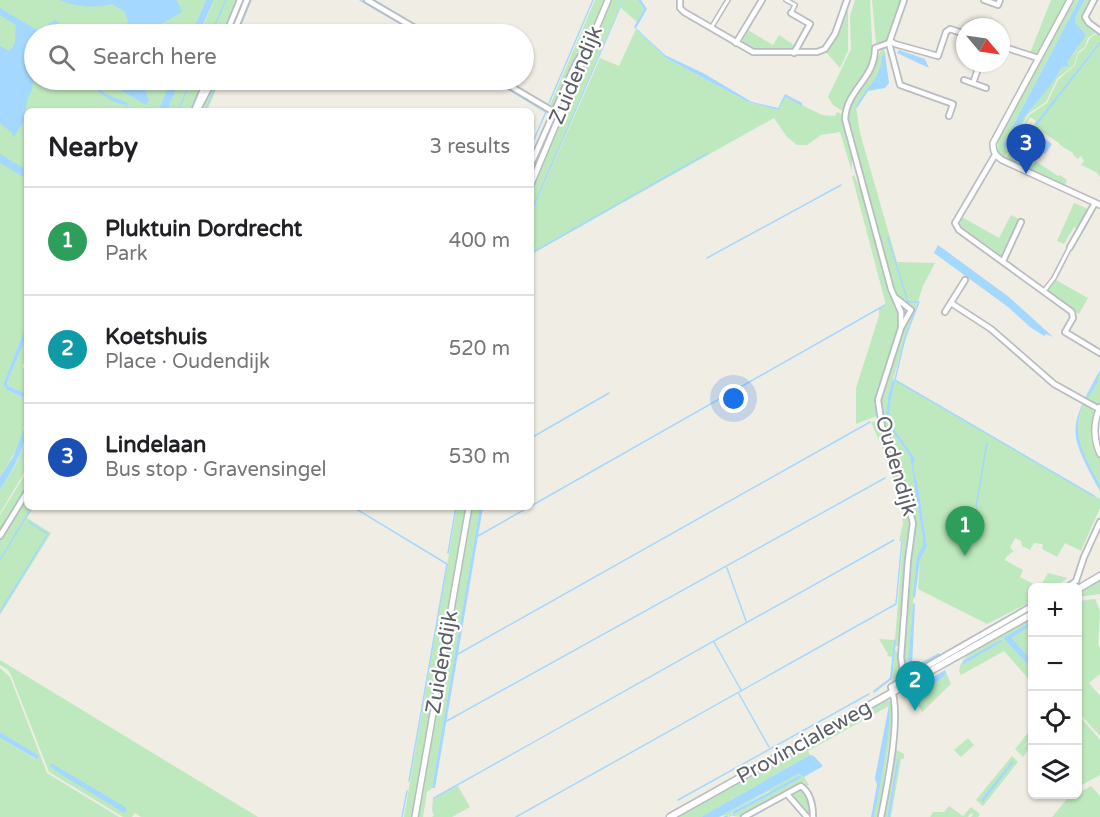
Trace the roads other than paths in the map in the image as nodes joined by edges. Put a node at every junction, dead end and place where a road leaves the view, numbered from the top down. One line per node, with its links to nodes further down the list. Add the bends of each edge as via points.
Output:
1 (240, 0): 18 (street)
2 (248, 0): 19 (street)
3 (367, 0): 20 (street)
4 (608, 0): 24 (street, Zuidendijk)
5 (680, 0): 21 (street, via 684,12)
6 (728, 0): 21 (street)
7 (762, 0): 26 (street)
8 (786, 0): 16 (street)
9 (798, 0): 16 (street)
10 (847, 0): 28 (street, via 825,49)
11 (904, 0): 25 (street)
12 (984, 0): 13 (street, via 998,4)
13 (1000, 0)
14 (1070, 0): 29 (street)
15 (1094, 0): 23 (street, via 1085,17)
16 (795, 5): 17 (street)
17 (791, 13): 28 (street, via 810,24)
18 (230, 24)
19 (237, 24)
20 (408, 24)
21 (711, 28): 26 (street)
22 (956, 31): 25 (street, via 946,32 938,56)
23 (1100, 31)
24 (594, 35): 39 (street, via 576,63); 43 (street, Zuidendijk)
25 (890, 42): 40 (street, via 900,85 953,104); 50 (street, Oudendijk, via 875,48 873,67 850,100 845,118)
26 (736, 43): 28 (street, via 753,52)
27 (1010, 49): 29 (street)
28 (794, 53)
29 (1038, 58): 41 (street, via 993,143)
30 (977, 72): 32 (street)
31 (964, 80): 32 (street)
32 (973, 83): 33 (street)
33 (986, 88)
34 (203, 90): 37 (street)
35 (207, 90): 38 (street)
36 (517, 90): 39 (street)
37 (196, 108)
38 (197, 108)
39 (554, 112): 42 (street)
40 (949, 116)
41 (995, 155): 44 (street); 47 (street, via 955,224)
42 (534, 157)
43 (534, 177)
44 (1098, 204): 46 (street)
45 (1021, 222): 47 (street)
46 (1070, 248): 49 (street)
47 (1003, 261): 49 (street)
48 (965, 280): 51 (street)
49 (1044, 291): 54 (street, via 1072,312 1065,332)
50 (894, 296): 53 (street, Oudendijk, via 901,312); 53 (street, Oudendijk, via 910,310)
51 (951, 303): 52 (street); 55 (street, via 991,329 1041,375)
52 (945, 312)
53 (901, 328): 66 (street, Oudendijk, via 878,400 882,427 893,451 913,523 901,657)
54 (1100, 353)
55 (1099, 408): 56 (street, via 1094,430)
56 (1100, 454)
57 (24, 497): 60 (street)
58 (468, 510): 70 (street, Zuidendijk)
59 (1100, 522): 62 (street)
60 (0, 536)
61 (1100, 576): 63 (main road)
62 (1078, 583)
63 (1082, 583)
64 (1028, 608): 67 (street)
65 (1028, 616): 67 (main road, Provincialeweg)
66 (904, 679): 67 (street); 68 (street)
67 (911, 679): 68 (main road, Provincialeweg)
68 (892, 690): 71 (main road, Provincialeweg); 75 (street, via 892,743)
69 (787, 794): 72 (street); 73 (street); 74 (street, via 801,786 806,790)
70 (415, 817)
71 (670, 817)
72 (744, 817)
73 (807, 817)
74 (813, 817)
75 (881, 817)

